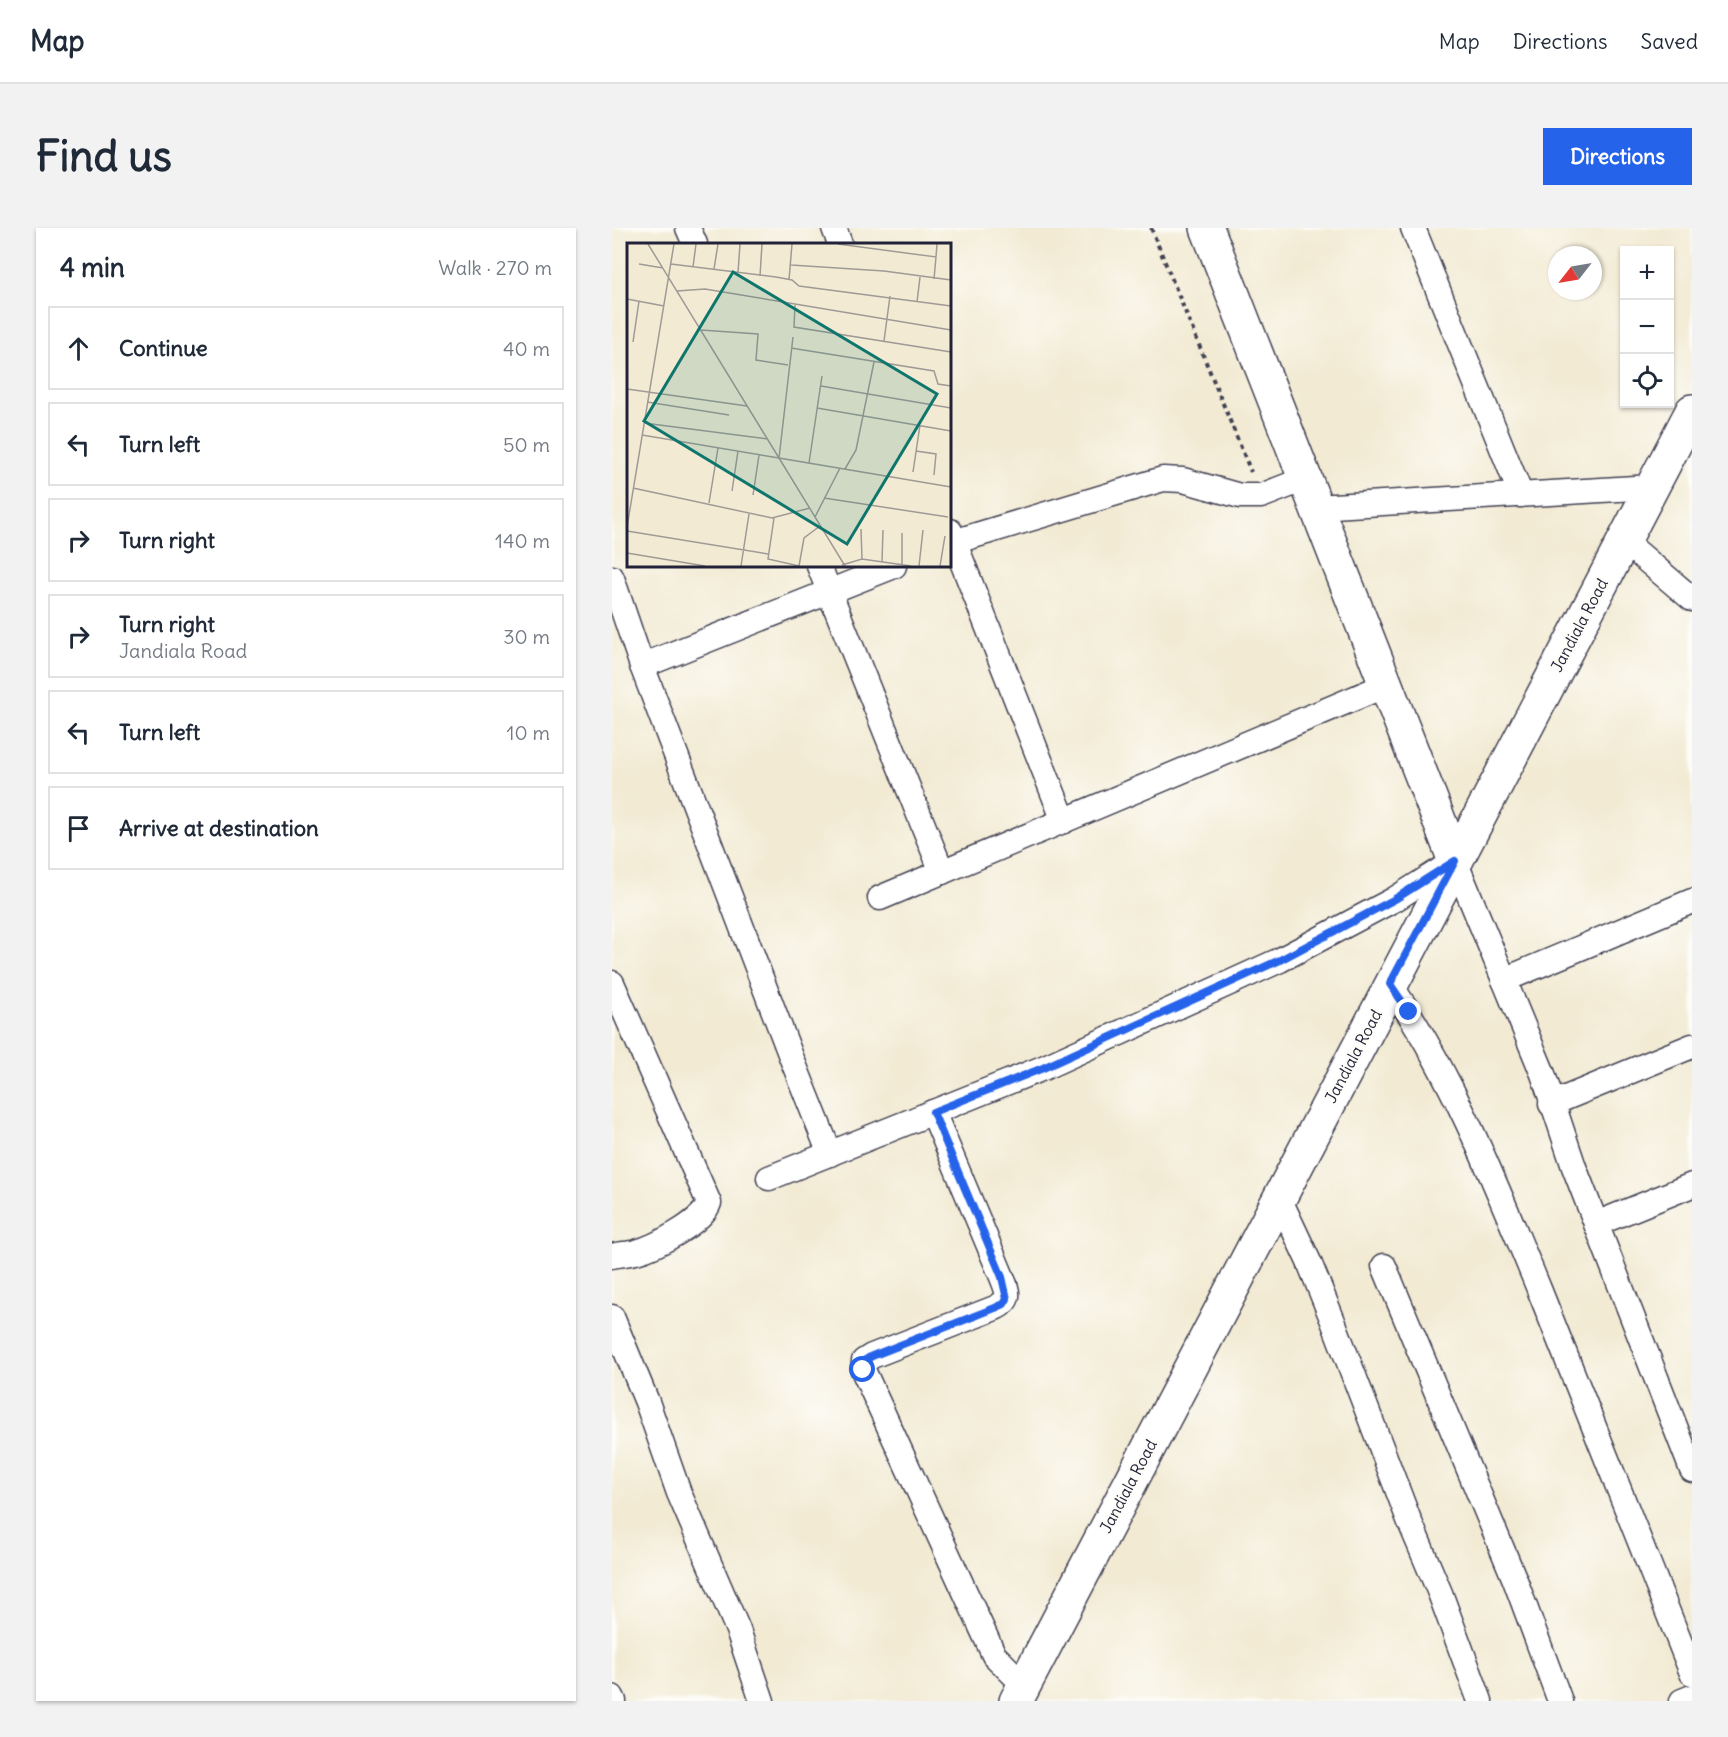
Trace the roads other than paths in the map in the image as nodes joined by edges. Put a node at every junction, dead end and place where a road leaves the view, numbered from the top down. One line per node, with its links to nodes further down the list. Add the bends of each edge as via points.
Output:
1 (688, 228): 5 (street)
2 (834, 228): 6 (street)
3 (1207, 228): 9 (main road)
4 (1413, 228): 10 (street)
5 (695, 243)
6 (840, 243)
7 (1689, 423): 8 (main road, Jandiala Road)
8 (1652, 487): 10 (street); 12 (main road, Jandiala Road)
9 (1311, 493): 10 (street); 11 (street, via 1240,496 1183,480 1163,479); 19 (main road)
10 (1521, 495)
11 (951, 538): 20 (street)
12 (1624, 541): 17 (street); 21 (main road, Jandiala Road)
13 (819, 567): 16 (street)
14 (891, 567): 16 (street)
15 (612, 578): 18 (street)
16 (829, 591): 18 (street); 22 (street)
17 (1692, 598)
18 (642, 666): 31 (street)
19 (1386, 685): 20 (street); 21 (main road)
20 (1064, 821): 22 (street)
21 (1455, 861): 25 (street); 27 (main road, Jandiala Road); 30 (street, via 1395,899 1280,960 1043,1068)
22 (942, 872): 23 (street)
23 (880, 898)
24 (1692, 901): 25 (street)
25 (1504, 980): 29 (street, via 1543,1074)
26 (612, 983): 36 (street, via 710,1203 691,1224 636,1252)
27 (1390, 984): 34 (main road, Jandiala Road); 40 (street, via 1459,1104 1509,1215)
28 (1692, 1046): 29 (street)
29 (1551, 1104): 35 (street)
30 (933, 1112): 31 (street); 41 (street, via 1002,1277 1007,1299 995,1308 872,1356 864,1361 863,1370 994,1655)
31 (830, 1154): 32 (street)
32 (769, 1178)
33 (1692, 1185): 35 (street)
34 (1279, 1198): 41 (main road, Jandiala Road); 44 (street, via 1333,1321)
35 (1596, 1224): 39 (street)
36 (612, 1256)
37 (1384, 1266): 45 (street, via 1515,1580)
38 (612, 1317): 43 (street, via 679,1493 738,1630)
39 (1692, 1470)
40 (1692, 1673)
41 (1020, 1693)
42 (1692, 1697): 46 (street)
43 (762, 1701)
44 (1480, 1701)
45 (1560, 1701)
46 (1682, 1701)

